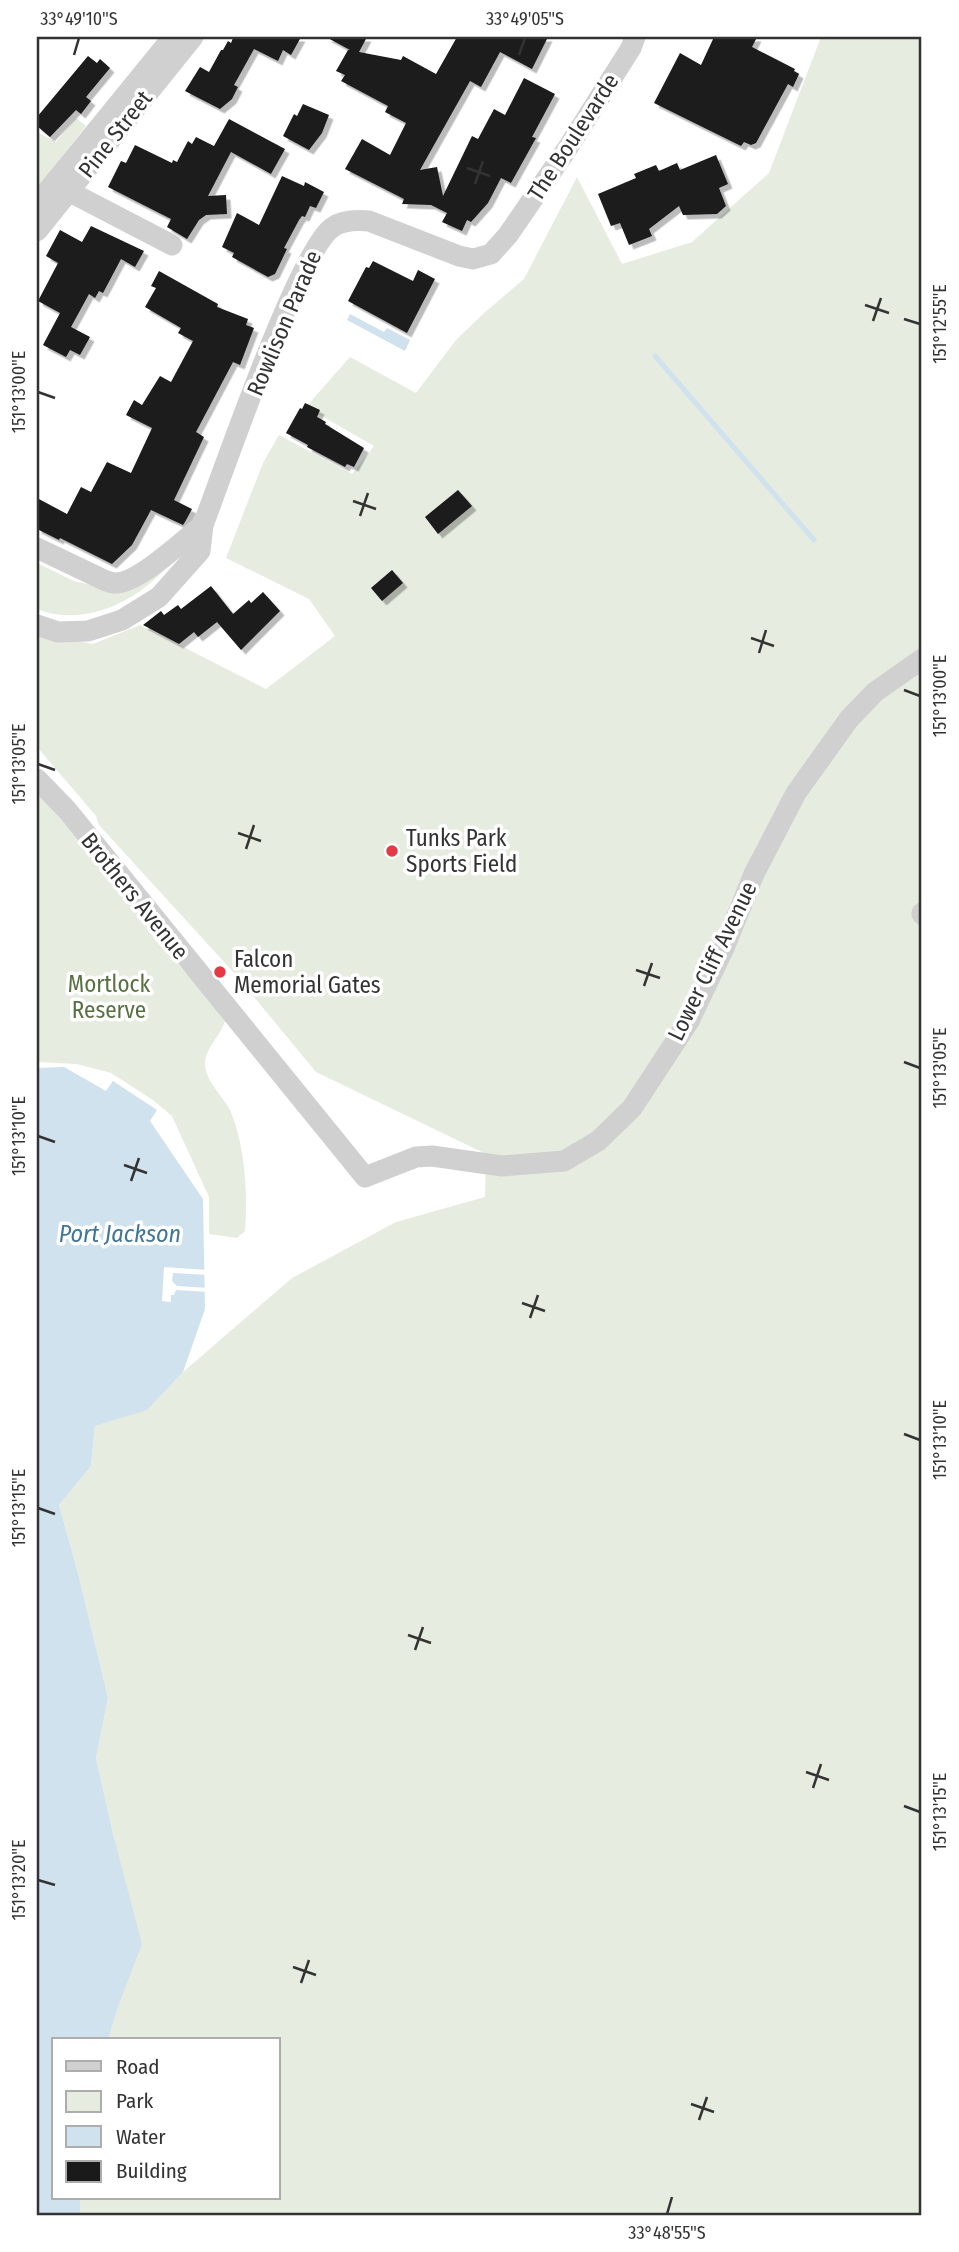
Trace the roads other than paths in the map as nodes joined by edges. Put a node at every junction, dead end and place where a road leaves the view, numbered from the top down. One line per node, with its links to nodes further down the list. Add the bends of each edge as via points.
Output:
1 (173, 37): 5 (street, Pine Street)
2 (193, 37): 4 (street, Pine Street)
3 (635, 37): 7 (street, The Boulevarde)
4 (70, 192): 6 (street, Pine Street); 8 (street)
5 (37, 204)
6 (37, 231)
7 (508, 235): 9 (street, Rowlison Parade, via 491,254 473,259 369,221 332,227 316,246 280,321)
8 (172, 245)
9 (203, 525): 10 (street, via 130,580 115,583); 11 (street, via 200,551 159,597 122,620 88,631 58,632)
10 (37, 548)
11 (37, 625)
12 (922, 659): 14 (street, Lower Cliff Avenue, via 894,677 849,719 796,793 754,874 689,1021 632,1108 598,1141 564,1160 533,1165 416,1157)
13 (37, 779): 14 (street, Brothers Avenue)
14 (365, 1177)

